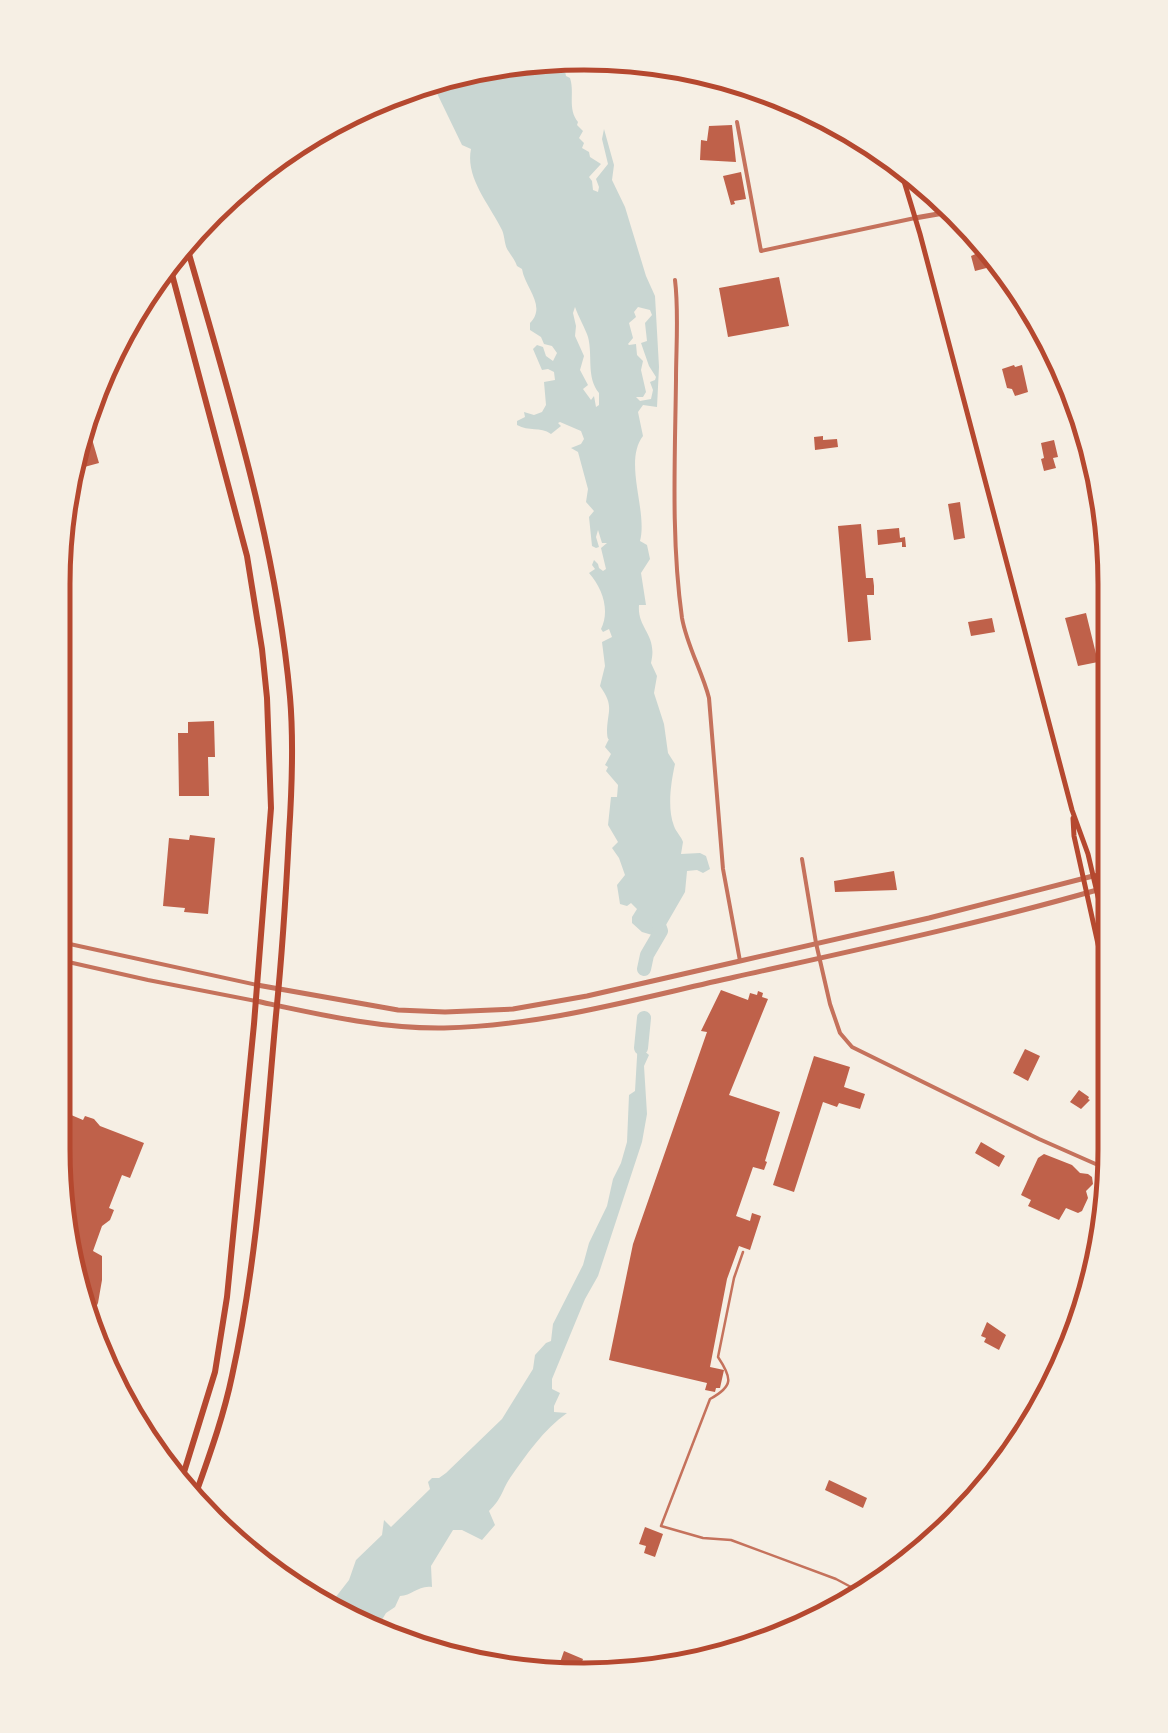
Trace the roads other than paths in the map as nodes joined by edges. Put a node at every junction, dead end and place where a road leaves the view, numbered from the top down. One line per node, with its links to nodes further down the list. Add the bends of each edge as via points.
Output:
1 (736, 122): 4 (street, via 761,251)
2 (904, 182): 4 (main road)
3 (939, 214): 4 (street)
4 (915, 218): 8 (main road)
5 (189, 255): 23 (main road, via 259,506 288,682 293,763)
6 (173, 276): 22 (main road, via 237,514 262,649 271,828)
7 (675, 280): 21 (street, via 674,469 683,620 709,698 722,869)
8 (1072, 810): 11 (main road); 12 (main road)
9 (802, 859): 17 (street)
10 (1098, 875): 11 (main road)
11 (1093, 876): 12 (street); 13 (main road)
12 (1083, 878): 14 (main road); 17 (street)
13 (1097, 890): 14 (street); 15 (main road)
14 (1086, 893): 18 (main road); 19 (street)
15 (1098, 894)
16 (70, 944): 22 (street)
17 (816, 944): 19 (street); 21 (street)
18 (1098, 946)
19 (820, 958): 25 (street, via 614,1005 442,1028); 26 (street, via 836,1024 852,1047)
20 (70, 961): 24 (street)
21 (740, 961): 23 (street, via 513,1009 370,1006)
22 (257, 985): 23 (street); 24 (main road)
23 (278, 988): 25 (main road)
24 (256, 1001): 25 (street); 28 (main road, via 227,1297 214,1372)
25 (277, 1006): 29 (main road, via 245,1305)
26 (1098, 1165)
27 (743, 1252): 30 (lane, via 718,1357 730,1381 710,1399 661,1526 731,1540)
28 (184, 1472)
29 (198, 1488)
30 (852, 1587)

